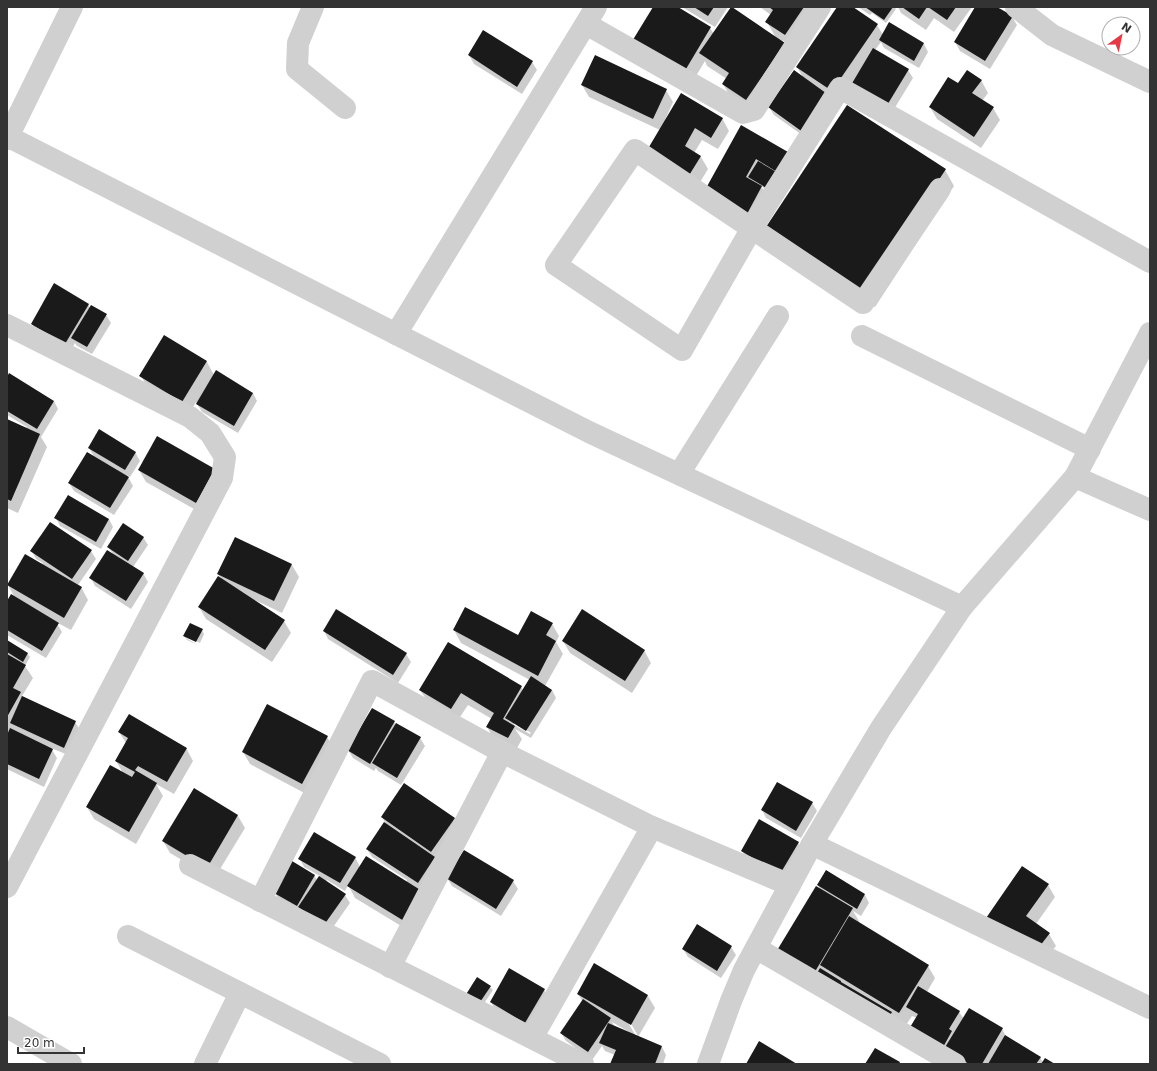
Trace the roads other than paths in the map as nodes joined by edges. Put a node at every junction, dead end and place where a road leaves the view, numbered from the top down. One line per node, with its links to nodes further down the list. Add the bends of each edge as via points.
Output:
1 (72, 7): 8 (street)
2 (313, 7): 7 (street, via 298,43 297,69)
3 (820, 7): 5 (street, via 754,110 742,113)
4 (1016, 7): 6 (street, via 1052,35)
5 (591, 16): 15 (street)
6 (1150, 82)
7 (345, 108)
8 (7, 137): 15 (street)
9 (940, 189): 10 (street, via 864,303)
10 (752, 228): 10 (street, via 635,150 556,265 682,350); 11 (street, via 840,88)
11 (1150, 262)
12 (778, 316): 18 (street)
13 (7, 325): 27 (street, via 190,418 210,433 224,457 222,478)
14 (1150, 333): 17 (street)
15 (396, 334): 18 (street, via 589,432)
16 (862, 336): 17 (street)
17 (1090, 449): 19 (street)
18 (679, 474): 21 (street)
19 (1075, 477): 20 (street); 21 (street)
20 (1150, 510)
21 (962, 607): 24 (street, via 881,728)
22 (502, 752): 23 (street); 28 (street, via 372,682); 31 (street)
23 (652, 827): 26 (street); 35 (street)
24 (812, 844): 26 (street); 33 (street)
25 (190, 865): 28 (street)
26 (790, 885): 30 (street)
27 (7, 887)
28 (260, 900): 31 (street)
29 (128, 936): 32 (street)
30 (756, 948): 40 (street, via 731,1001); 41 (street)
31 (390, 967): 35 (street)
32 (240, 993): 37 (street); 38 (street)
33 (1150, 1008)
34 (7, 1027): 36 (street)
35 (532, 1038): 39 (street)
36 (71, 1064)
37 (205, 1064)
38 (380, 1064)
39 (583, 1064)
40 (708, 1064)
41 (955, 1064)

